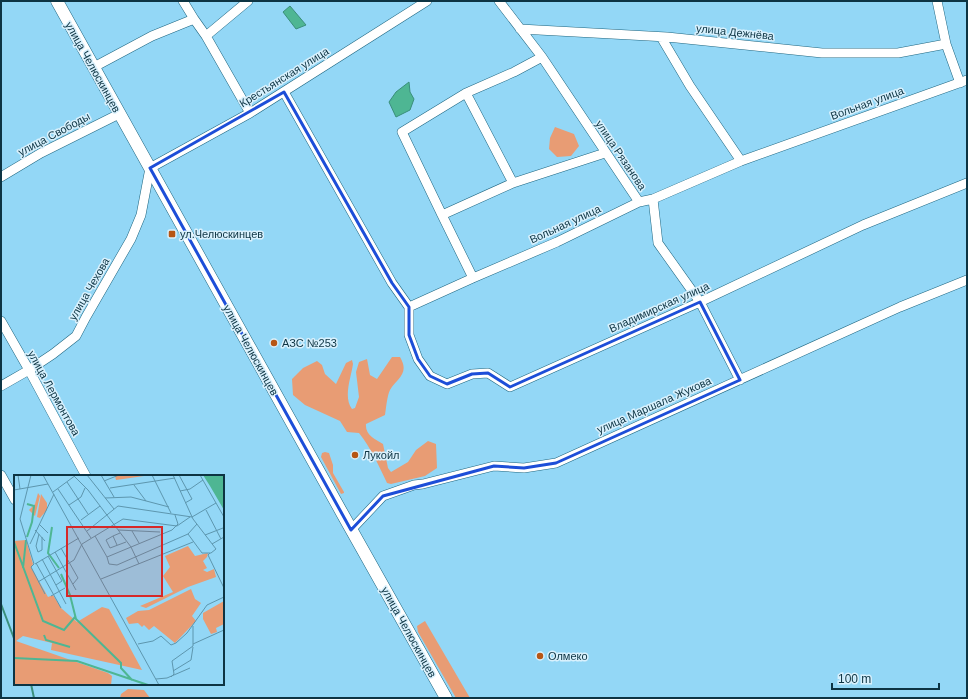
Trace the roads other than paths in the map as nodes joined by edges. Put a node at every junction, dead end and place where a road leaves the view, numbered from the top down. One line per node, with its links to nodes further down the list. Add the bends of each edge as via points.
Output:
1 (57, 1): 13 (main road, улица Челюскинцев)
2 (183, 1): 7 (street)
3 (248, 1): 9 (street)
4 (427, 1): 15 (street, Крестьянская улица)
5 (499, 1): 8 (street, улица Рязанова)
6 (937, 1): 11 (street)
7 (194, 19): 9 (street); 13 (street, via 152,36)
8 (520, 29): 10 (street, улица Дежнёва); 12 (street, улица Рязанова)
9 (206, 36): 17 (street)
10 (661, 37): 11 (street, улица Дежнёва, via 822,53 898,53); 20 (street, via 690,86)
11 (946, 44): 14 (street)
12 (542, 57): 16 (street); 19 (street, улица Рязанова)
13 (94, 67): 18 (main road, улица Челюскинцев)
14 (963, 82): 20 (street, Вольная улица)
15 (284, 92): 17 (street, Крестьянская улица); 31 (street, via 392,283)
16 (466, 93): 23 (street); 27 (street, via 402,132)
17 (250, 113): 21 (street, Крестьянская улица)
18 (119, 114): 21 (main road, улица Челюскинцев); 22 (street, улица Свободы)
19 (605, 153): 23 (street); 26 (street, улица Рязанова)
20 (741, 161): 25 (street, Вольная улица)
21 (150, 168): 33 (street, улица Чехова, via 141,215 131,240 76,336); 39 (main road, улица Челюскинцев)
22 (1, 177)
23 (513, 183): 27 (street)
24 (967, 184): 30 (street, Владимирская улица, via 863,226)
25 (653, 199): 26 (street, улица Рязанова); 30 (street, улица Рязанова, via 658,243)
26 (639, 202): 28 (street, Вольная улица, via 557,242)
27 (442, 214): 28 (street)
28 (473, 278): 31 (street, Вольная улица)
29 (967, 280): 34 (street, улица Маршала Жукова, via 900,307)
30 (700, 302): 31 (street, Владимирская улица, via 510,387 488,373 472,374 447,384 430,376 418,359 409,335); 34 (street, улица Рязанова)
31 (409, 307)
32 (1, 321): 33 (street, улица Лермонтова)
33 (29, 370): 35 (street, улица Чехова); 37 (street, улица Лермонтова)
34 (740, 380): 39 (street, улица Маршала Жукова, via 556,462 524,468 494,466 414,485 383,496)
35 (1, 386)
36 (1, 475): 38 (street)
37 (85, 475)
38 (14, 498)
39 (351, 530): 40 (main road, улица Челюскинцев)
40 (446, 698)

